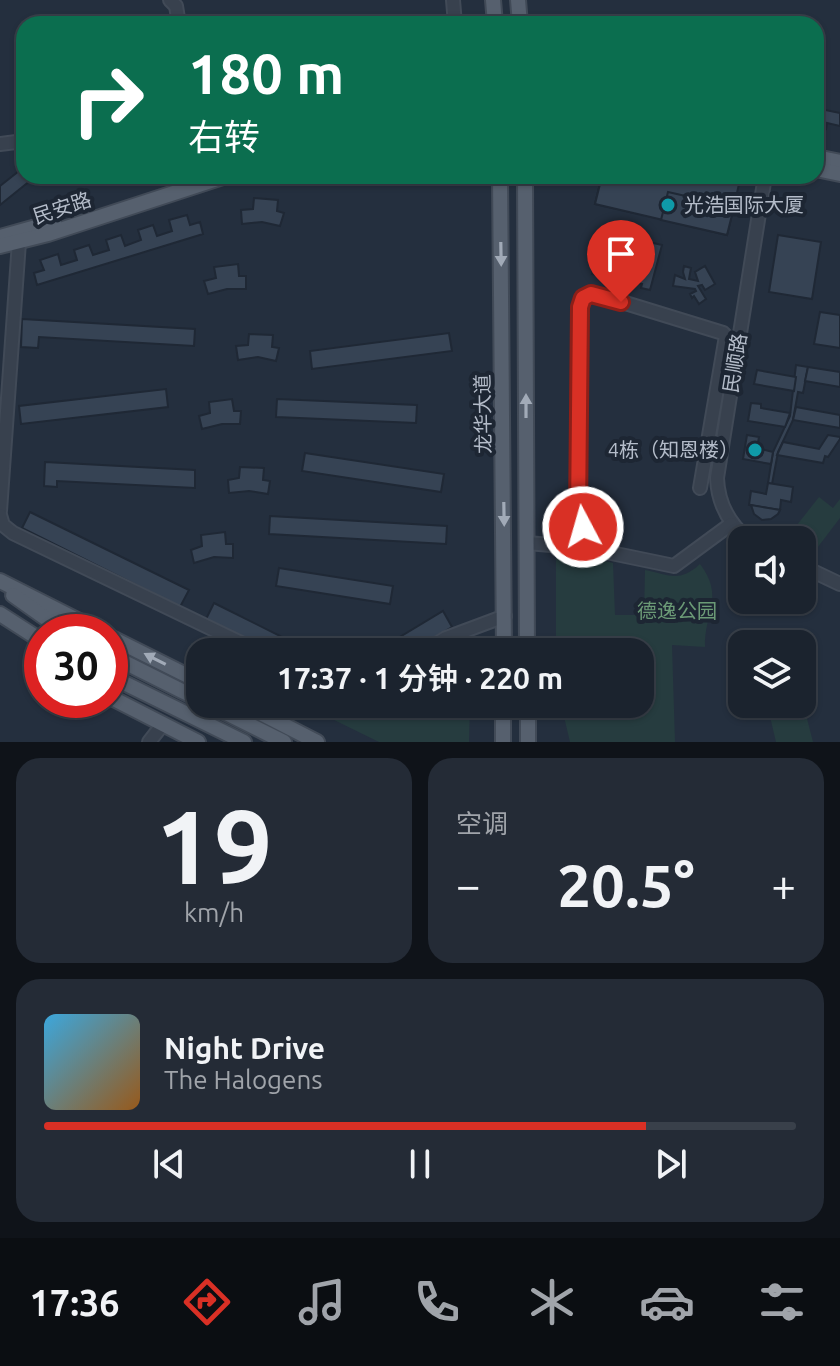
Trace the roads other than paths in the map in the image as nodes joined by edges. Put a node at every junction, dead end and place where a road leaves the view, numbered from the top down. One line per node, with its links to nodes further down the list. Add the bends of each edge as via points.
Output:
1 (171, 184): 6 (main road, 民安路)
2 (201, 184): 7 (main road, 民安路)
3 (500, 184): 21 (main road, 龙华大道, one-way to 21)
4 (525, 184): 13 (main road, one-way to 4)
5 (764, 184): 11 (street, 民顺路, via 717,478)
6 (0, 237)
7 (19, 242): 8 (main road, 民安路); 10 (street)
8 (0, 246)
9 (700, 488): 14 (street, via 726,336 586,295 580,307 578,517)
10 (0, 513): 23 (street, via 3,525 13,533)
11 (731, 524): 12 (street, 民顺路); 14 (street, via 674,566)
12 (733, 526)
13 (527, 543): 14 (street); 26 (main road)
14 (587, 548)
15 (816, 573): 17 (street)
16 (0, 583): 19 (main road); 20 (main road)
17 (840, 584)
18 (0, 614): 22 (main road)
19 (41, 614)
20 (64, 614)
21 (505, 616): 24 (street); 25 (main road, 龙华大道)
22 (24, 629)
23 (231, 638)
24 (447, 638)
25 (504, 638)
26 (527, 638)
27 (128, 646): 29 (main road, one-way to 27)
28 (128, 664): 31 (main road)
29 (186, 675)
30 (128, 685): 40 (main road)
31 (186, 693)
32 (128, 706): 37 (main road)
33 (236, 718): 41 (main road)
34 (270, 718): 42 (main road)
35 (503, 718): 43 (main road)
36 (528, 718): 44 (main road)
37 (163, 724): 38 (street); 39 (main road)
38 (149, 742)
39 (198, 742)
40 (244, 742)
41 (284, 742)
42 (317, 742)
43 (503, 742)
44 (528, 742)

